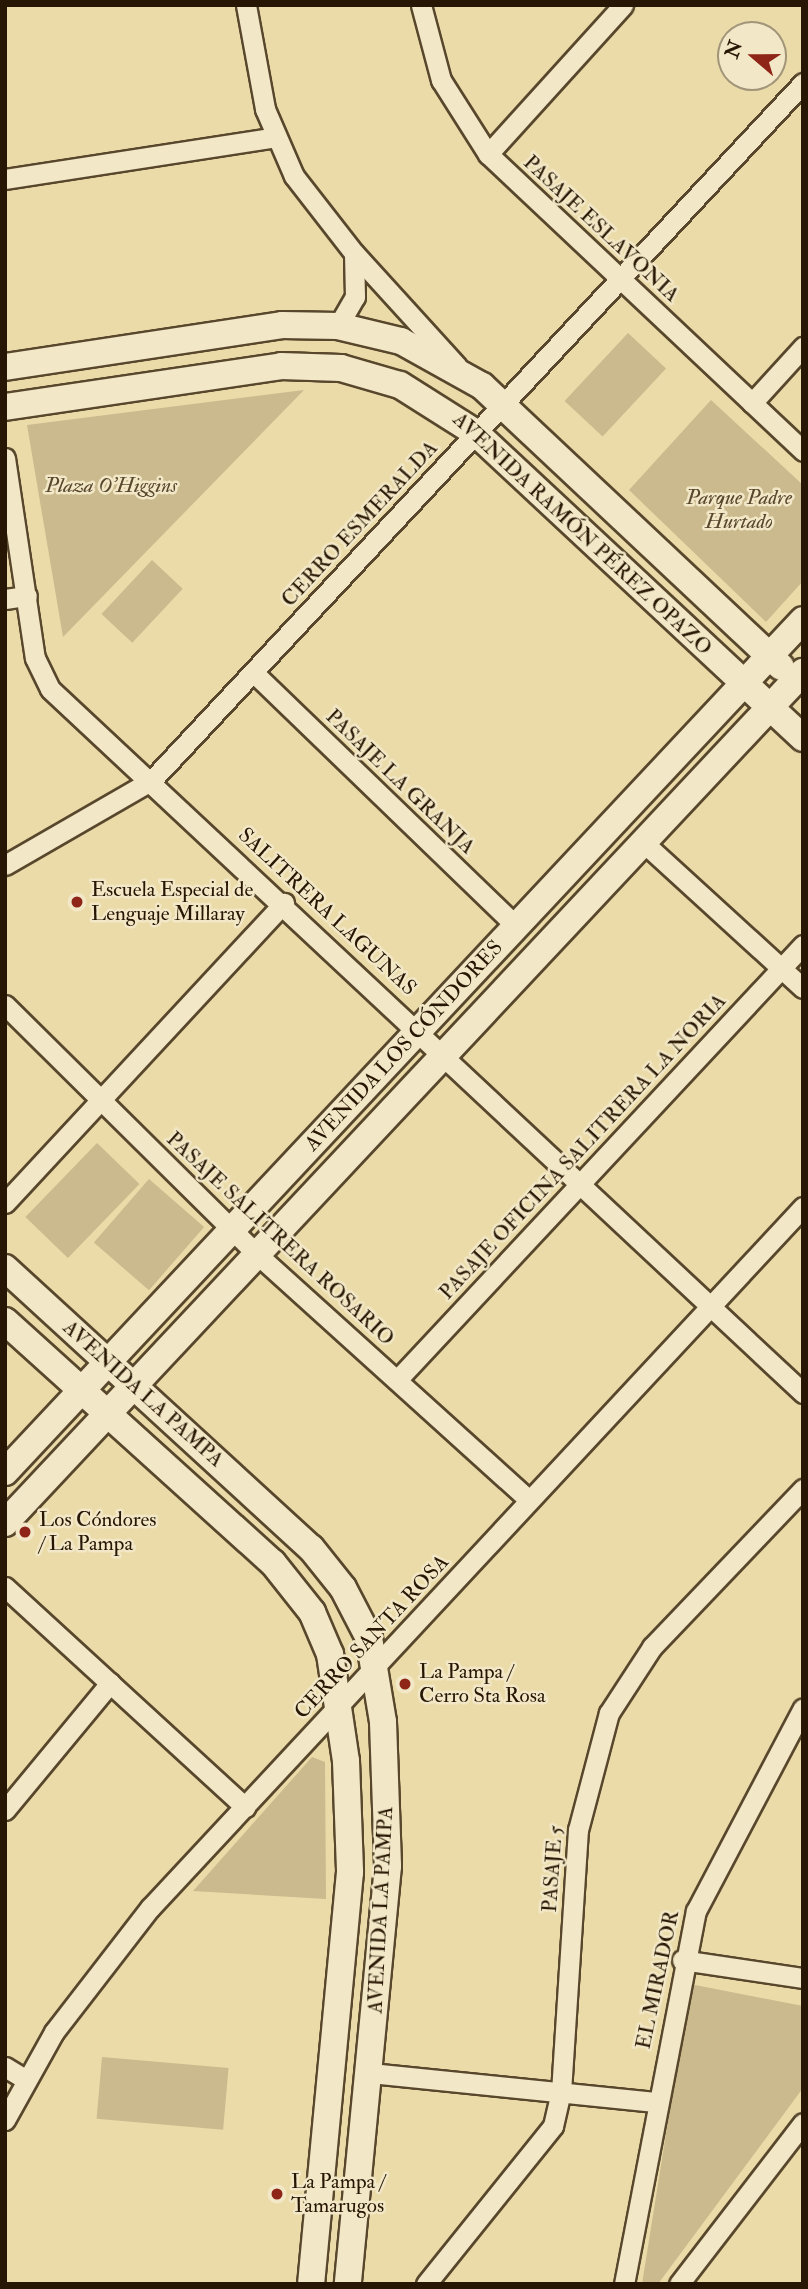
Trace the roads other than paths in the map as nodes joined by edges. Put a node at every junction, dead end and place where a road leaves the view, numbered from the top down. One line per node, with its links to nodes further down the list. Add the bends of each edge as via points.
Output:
1 (246, 5): 5 (street, via 258,82)
2 (421, 5): 6 (street, PASAJE ESLAVONIA, via 440,80)
3 (623, 5): 6 (street)
4 (803, 83): 9 (street, CERRO ESMERALDA)
5 (275, 136): 7 (street); 8 (street, via 309,199)
6 (488, 153): 9 (street, PASAJE ESLAVONIA)
7 (5, 179)
8 (354, 253): 10 (street, via 355,298); 13 (street)
9 (620, 279): 14 (street, PASAJE ESLAVONIA); 15 (street, CERRO ESMERALDA)
10 (338, 326): 12 (street, AVENIDA RAMÓN PÉREZ OPAZO, via 263,327); 13 (street, AVENIDA RAMÓN PÉREZ OPAZO, via 401,341)
11 (803, 347): 14 (street)
12 (5, 367)
13 (460, 370): 15 (street, AVENIDA RAMÓN PÉREZ OPAZO)
14 (752, 403): 18 (street, PASAJE ESLAVONIA)
15 (502, 404): 17 (street, CERRO ESMERALDA); 23 (street, AVENIDA RAMÓN PÉREZ OPAZO)
16 (5, 407): 17 (street, AVENIDA RAMÓN PÉREZ OPAZO, via 311,365 400,385)
17 (476, 433): 24 (street, CERRO ESMERALDA); 26 (street, AVENIDA RAMÓN PÉREZ OPAZO)
18 (803, 451)
19 (5, 457): 20 (street, SALITRERA LAGUNAS)
20 (27, 596): 21 (street); 29 (street, SALITRERA LAGUNAS, via 34,658 50,689)
21 (5, 599)
22 (803, 620): 23 (street, AVENIDA LOS CÓNDORES)
23 (769, 656): 25 (street, AVENIDA RAMÓN PÉREZ OPAZO); 26 (street, AVENIDA LOS CÓNDORES)
24 (253, 672): 29 (street, CERRO ESMERALDA); 33 (street, PASAJE LA GRANJA)
25 (800, 680): 27 (street, AVENIDA LOS CÓNDORES)
26 (744, 683): 27 (street, AVENIDA RAMÓN PÉREZ OPAZO); 33 (street, AVENIDA LOS CÓNDORES)
27 (770, 708): 28 (street, AVENIDA RAMÓN PÉREZ OPAZO); 30 (street, AVENIDA LOS CÓNDORES)
28 (803, 738)
29 (152, 780): 31 (street, CERRO ESMERALDA); 32 (street, SALITRERA LAGUNAS)
30 (644, 843): 35 (street); 39 (street, AVENIDA LOS CÓNDORES)
31 (5, 865)
32 (284, 903): 38 (street, SALITRERA LAGUNAS); 40 (street)
33 (516, 926): 38 (street, AVENIDA LOS CÓNDORES)
34 (803, 945): 35 (street, PASAJE OFICINA SALITRERA LA NORIA)
35 (781, 968): 36 (street); 41 (street, PASAJE OFICINA SALITRERA LA NORIA)
36 (803, 988)
37 (5, 1005): 40 (street, PASAJE SALITRERA ROSARIO)
38 (420, 1030): 39 (street, SALITRERA LAGUNAS); 44 (street, AVENIDA LOS CÓNDORES)
39 (446, 1054): 41 (street, SALITRERA LAGUNAS); 45 (street, AVENIDA LOS CÓNDORES)
40 (101, 1100): 42 (street); 44 (street, PASAJE SALITRERA ROSARIO)
41 (582, 1181): 47 (street, SALITRERA LAGUNAS); 50 (street, PASAJE OFICINA SALITRERA LA NORIA)
42 (5, 1203)
43 (803, 1207): 47 (street, CERRO SANTA ROSA)
44 (233, 1230): 45 (street, PASAJE SALITRERA ROSARIO); 49 (street, AVENIDA LOS CÓNDORES)
45 (258, 1256): 50 (street, PASAJE SALITRERA ROSARIO); 52 (street, AVENIDA LOS CÓNDORES)
46 (5, 1268): 49 (street, AVENIDA LA PAMPA)
47 (713, 1303): 51 (street, SALITRERA LAGUNAS); 57 (street, CERRO SANTA ROSA)
48 (5, 1321): 53 (street, AVENIDA LA PAMPA)
49 (108, 1364): 52 (street, AVENIDA LA PAMPA); 53 (street, AVENIDA LOS CÓNDORES)
50 (397, 1380): 57 (street, PASAJE SALITRERA ROSARIO)
51 (799, 1380)
52 (135, 1388): 54 (street, AVENIDA LOS CÓNDORES); 60 (street, AVENIDA LA PAMPA, via 311,1548 355,1607)
53 (81, 1392): 54 (street, AVENIDA LA PAMPA); 55 (street, AVENIDA LOS CÓNDORES)
54 (108, 1416): 58 (street, AVENIDA LOS CÓNDORES); 62 (street, AVENIDA LA PAMPA, via 296,1588 327,1643)
55 (5, 1472)
56 (803, 1489): 71 (street, PASAJE 5, via 652,1647 609,1713 578,1830)
57 (529, 1500): 60 (street, CERRO SANTA ROSA)
58 (5, 1523)
59 (5, 1587): 61 (street)
60 (375, 1666): 62 (street, CERRO SANTA ROSA); 69 (street, AVENIDA LA PAMPA, via 387,1779 388,1866)
61 (110, 1683): 64 (street); 65 (street)
62 (340, 1706): 64 (street, CERRO SANTA ROSA); 75 (street, AVENIDA LA PAMPA, via 350,1872)
63 (803, 1709): 66 (street, EL MIRADOR, via 695,1911)
64 (244, 1807): 70 (street, CERRO SANTA ROSA, via 116,1946)
65 (5, 1810)
66 (682, 1960): 67 (street); 72 (street, EL MIRADOR)
67 (803, 1978)
68 (5, 2067): 70 (street)
69 (370, 2073): 71 (street); 76 (street, AVENIDA LA PAMPA)
70 (25, 2079): 73 (street, CERRO SANTA ROSA)
71 (561, 2092): 72 (street); 77 (street, PASAJE 5, via 553,2126)
72 (656, 2102): 78 (street, EL MIRADOR)
73 (5, 2120)
74 (803, 2123): 79 (street)
75 (311, 2284)
76 (348, 2284)
77 (426, 2284)
78 (624, 2284)
79 (679, 2284)

